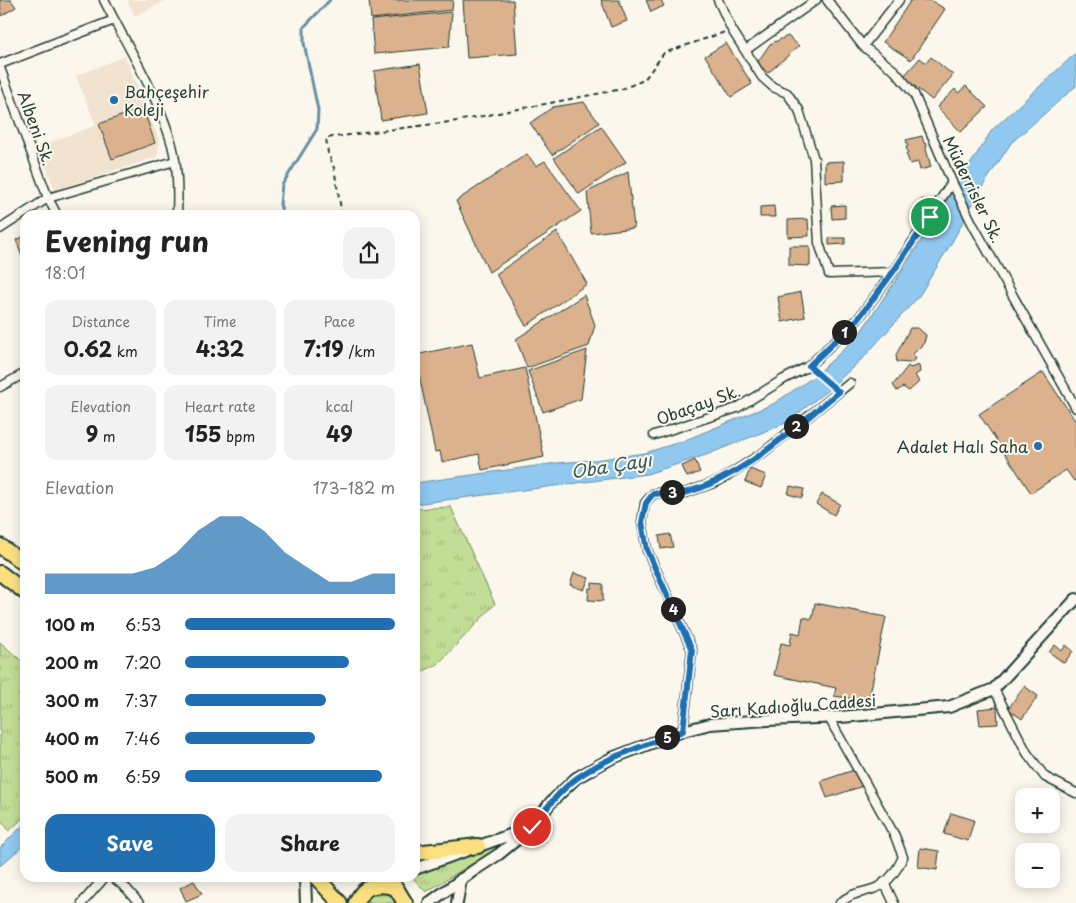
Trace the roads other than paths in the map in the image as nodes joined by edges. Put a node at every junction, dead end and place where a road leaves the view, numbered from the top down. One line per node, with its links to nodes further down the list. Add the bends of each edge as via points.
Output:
1 (104, 0): 6 (street)
2 (718, 0): 8 (street)
3 (816, 0): 8 (street)
4 (827, 0): 7 (street, Müderrisler Sk.)
5 (899, 0): 7 (street)
6 (114, 20): 9 (street); 11 (street, via 137,61 170,135)
7 (863, 46): 12 (street, Müderrisler Sk., via 895,71 914,94)
8 (746, 50): 19 (street, via 762,77 772,87 787,93 799,110 814,159 819,243 829,274)
9 (0, 64)
10 (0, 68): 13 (street, Albeni Sk.)
11 (175, 161): 13 (street); 16 (street)
12 (952, 182): 19 (street, Obaçay Sk.); 23 (street, Müderrisler Sk.)
13 (48, 198): 14 (street); 15 (street, Albeni Sk.)
14 (29, 210)
15 (54, 210)
16 (177, 210)
17 (20, 216): 18 (street)
18 (0, 229)
19 (893, 272): 24 (street, Obaçay Sk., via 858,319 809,366 737,408)
20 (20, 376): 22 (street)
21 (850, 383): 32 (street, via 764,452 719,481 685,493 653,494 646,503 642,522 647,550 692,650)
22 (0, 387)
23 (1076, 408)
24 (654, 435)
25 (0, 546): 26 (highway)
26 (20, 560)
27 (0, 573): 28 (highway)
28 (20, 588)
29 (1076, 599): 30 (street)
30 (994, 689): 31 (street, Sarı Kadıoğlu Caddesi, via 949,707); 33 (street, via 1027,753 1045,777)
31 (829, 718): 32 (street, Sarı Kadıoğlu Caddesi, via 710,724); 43 (street, via 895,836 903,858 896,872)
32 (683, 731): 34 (street, Sarı Kadıoğlu Caddesi, via 612,758 576,778 551,802)
33 (1076, 793)
34 (532, 827): 35 (street); 38 (street, Sarı Kadıoğlu Caddesi)
35 (478, 846): 36 (highway); 37 (street)
36 (420, 852)
37 (420, 867)
38 (461, 879): 52 (street, Sarı Kadıoğlu Caddesi); 53 (street)
39 (100, 882): 46 (street)
40 (119, 882): 47 (street)
41 (305, 882): 48 (street)
42 (321, 882): 49 (highway)
43 (884, 882): 54 (street, via 876,889 851,894); 55 (street)
44 (368, 888): 45 (highway, via 379,884); 50 (street); 51 (highway)
45 (396, 889)
46 (82, 903)
47 (138, 903)
48 (306, 903)
49 (340, 903)
50 (348, 903)
51 (356, 903)
52 (429, 903)
53 (457, 903)
54 (840, 903)
55 (894, 903)

